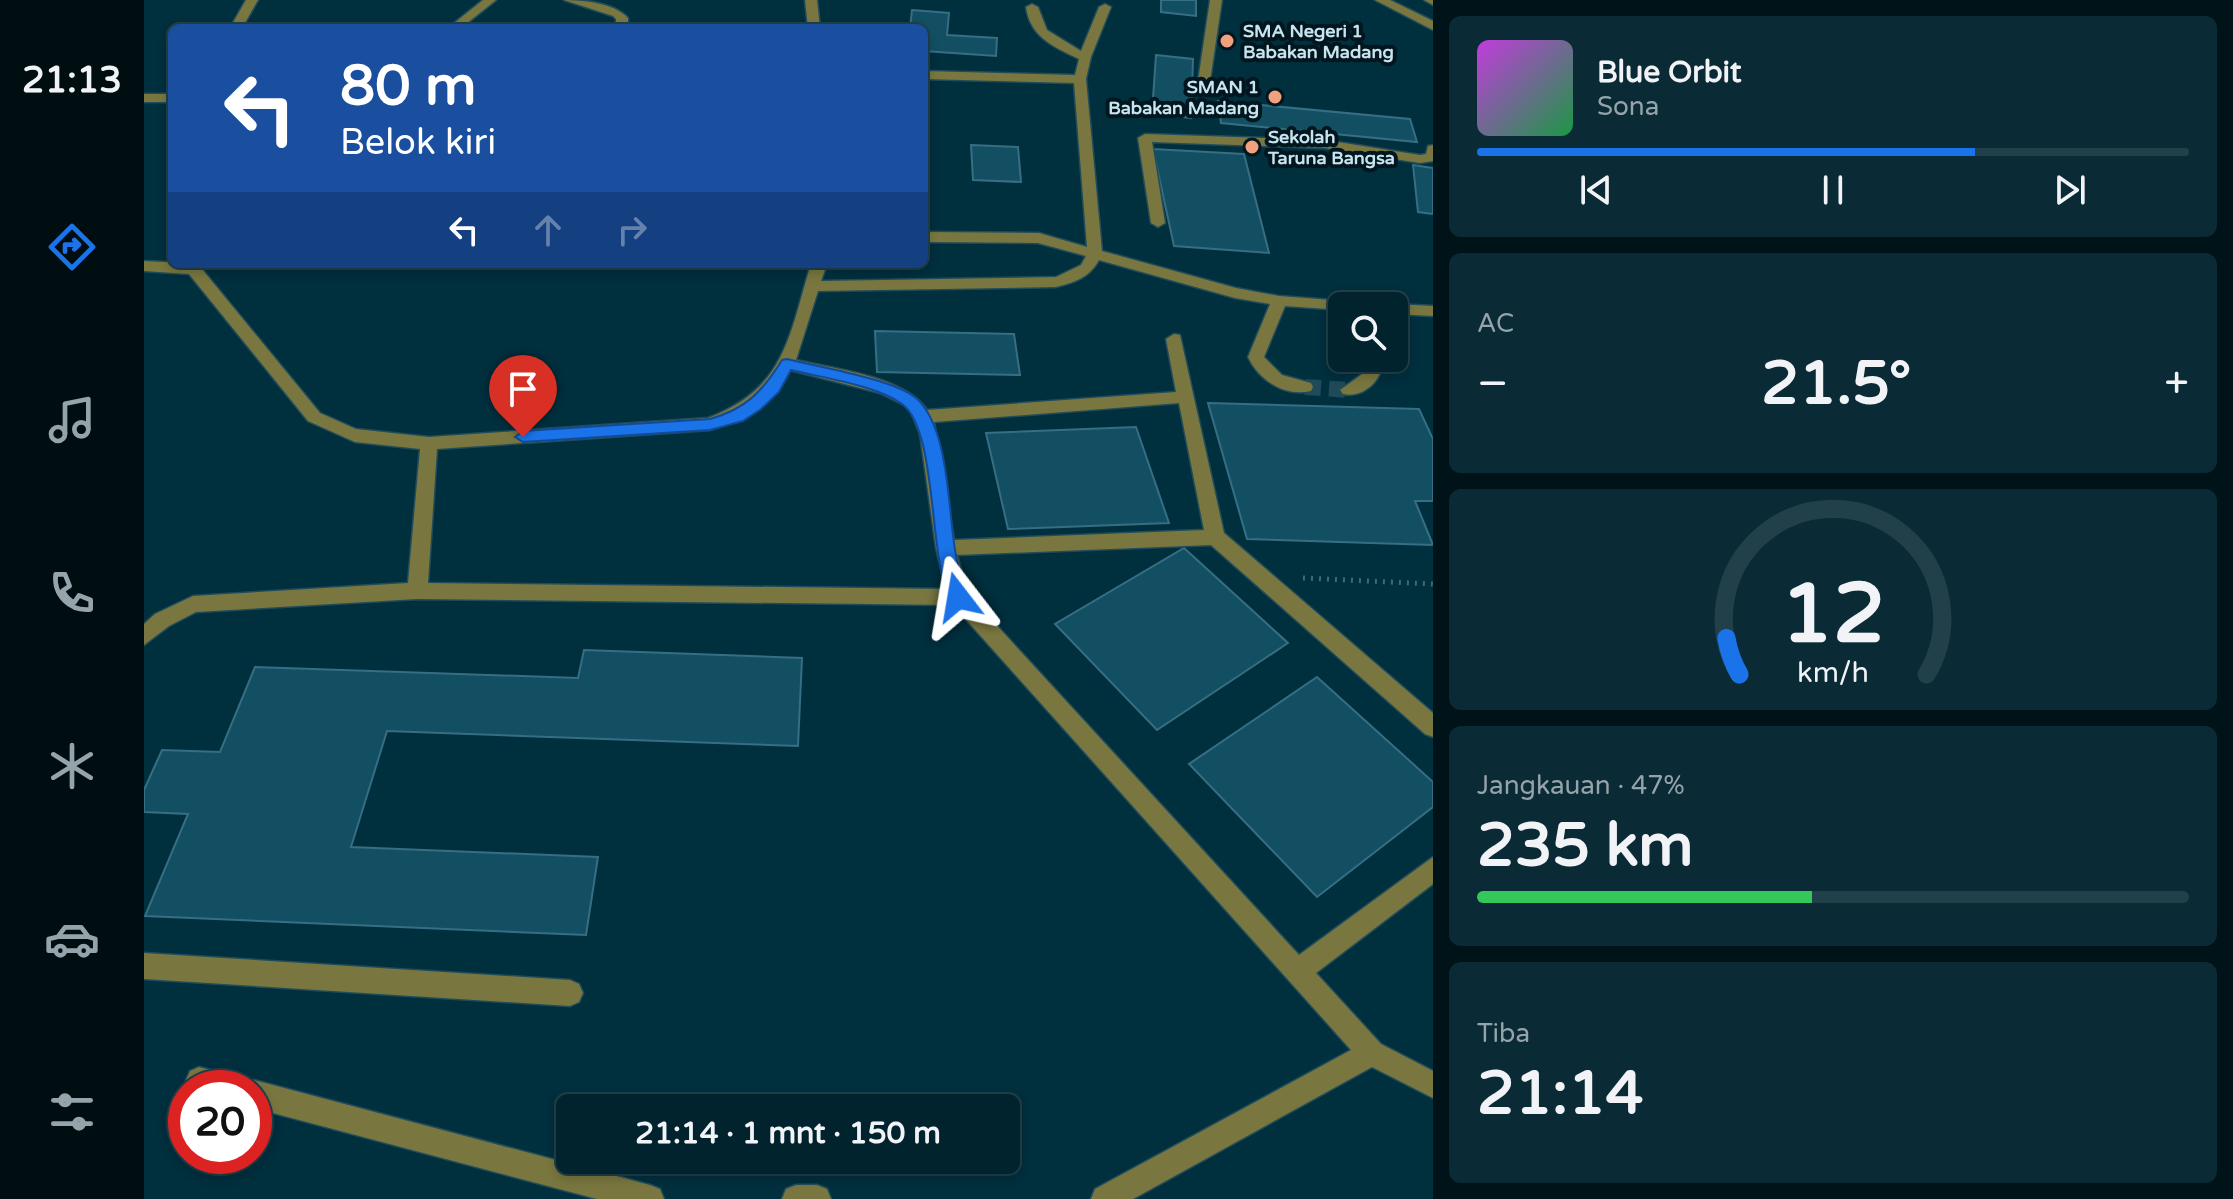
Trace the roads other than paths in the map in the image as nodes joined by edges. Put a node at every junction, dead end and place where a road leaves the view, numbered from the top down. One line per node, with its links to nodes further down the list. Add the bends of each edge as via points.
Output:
1 (252, 0): 9 (lane)
2 (490, 0): 10 (lane)
3 (570, 0): 11 (lane, via 617,14)
4 (811, 0): 12 (lane)
5 (1216, 0): 17 (lane)
6 (1381, 0): 13 (lane)
7 (1032, 7): 14 (lane, via 1041,33)
8 (1105, 7): 14 (lane)
9 (238, 24)
10 (459, 24)
11 (622, 24)
12 (814, 24)
13 (1433, 26)
14 (1085, 57): 16 (lane)
15 (928, 75): 16 (lane)
16 (1080, 79): 23 (lane)
17 (1204, 81)
18 (144, 98): 19 (lane)
19 (168, 98)
20 (1433, 149): 21 (lane, via 1432,157 1420,159 1325,144 1145,138)
21 (1158, 223)
22 (928, 237): 23 (lane, via 1018,236)
23 (1095, 253): 28 (lane, via 1087,268 1056,282); 29 (lane)
24 (144, 266): 25 (lane)
25 (168, 266)
26 (195, 268): 40 (lane, via 314,417 359,438)
27 (818, 268): 28 (lane)
28 (812, 286): 34 (lane)
29 (1279, 301): 30 (lane); 36 (lane, via 1256,357 1262,370 1278,382)
30 (1328, 304)
31 (1408, 310): 32 (lane)
32 (1433, 311)
33 (1174, 339): 38 (lane)
34 (787, 364): 39 (lane, via 882,388 908,400); 40 (lane, via 756,405 710,424)
35 (1374, 372): 37 (lane)
36 (1305, 387)
37 (1349, 390)
38 (1184, 397): 39 (lane); 41 (lane)
39 (923, 417): 42 (lane, via 936,467)
40 (429, 443): 43 (lane)
41 (1215, 537): 42 (lane); 46 (lane)
42 (946, 548): 44 (lane)
43 (417, 591): 44 (lane); 45 (lane, via 193,604)
44 (958, 597): 49 (lane)
45 (144, 636)
46 (1433, 727)
47 (1433, 869): 49 (lane)
48 (144, 966): 50 (lane)
49 (1297, 972): 51 (lane)
50 (570, 993)
51 (1372, 1053): 52 (lane); 57 (lane)
52 (1433, 1085)
53 (272, 1099): 54 (lane)
54 (650, 1199)
55 (796, 1199): 56 (lane)
56 (817, 1199)
57 (1105, 1199)

